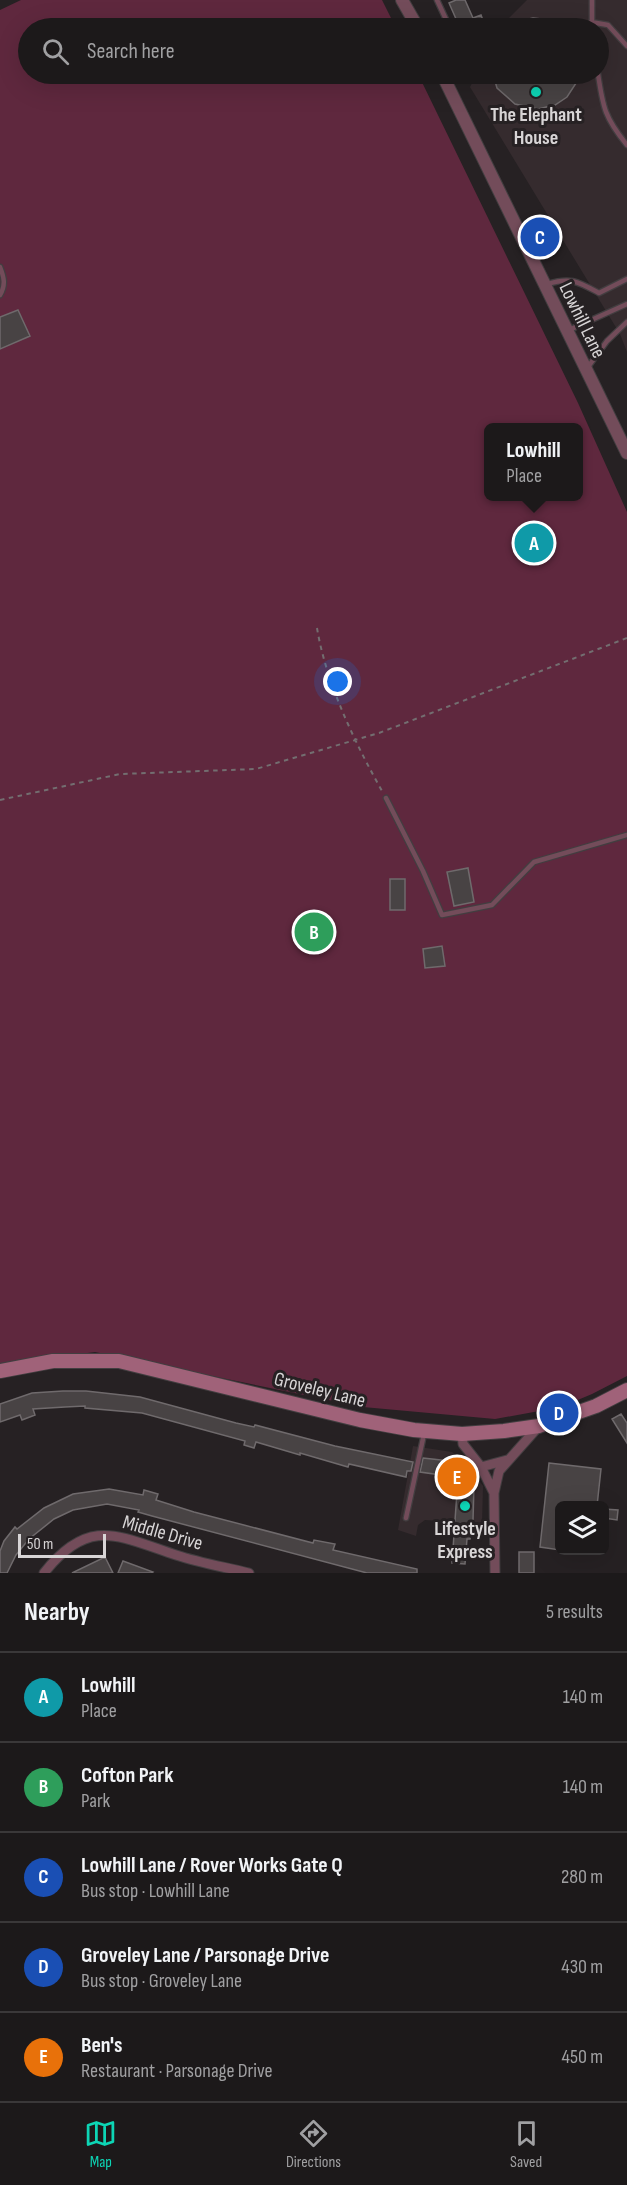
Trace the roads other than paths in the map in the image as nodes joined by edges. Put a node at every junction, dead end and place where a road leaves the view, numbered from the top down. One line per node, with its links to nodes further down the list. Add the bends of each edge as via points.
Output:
1 (402, 0): 4 (street)
2 (437, 0): 5 (lane)
3 (592, 0): 6 (lane)
4 (412, 18)
5 (445, 18)
6 (591, 18)
7 (609, 26): 8 (lane)
8 (627, 46)
9 (447, 84): 14 (street, Lowhill Lane)
10 (599, 84): 11 (lane, via 610,125)
11 (627, 145)
12 (0, 267): 15 (lane, via 4,287)
13 (627, 279): 14 (lane, via 599,293 565,279)
14 (544, 284): 18 (street, Lowhill Lane)
15 (0, 295)
16 (627, 304): 18 (lane)
17 (627, 322): 19 (lane)
18 (567, 331): 19 (street, Lowhill Lane)
19 (586, 370): 20 (street, Lowhill Lane)
20 (627, 453)
21 (386, 798): 22 (lane, via 442,915 492,905 534,862)
22 (627, 835)
23 (0, 1371): 26 (main road, Groveley Lane, via 53,1361 119,1361 360,1420)
24 (627, 1390): 25 (main road, Groveley Lane, via 596,1406)
25 (539, 1426): 27 (main road, Groveley Lane); 28 (street)
26 (425, 1431): 27 (main road, Groveley Lane); 31 (lane)
27 (462, 1434): 29 (street, via 463,1444)
28 (507, 1460): 29 (street); 30 (street, via 499,1471)
29 (481, 1467): 30 (street)
30 (494, 1493): 34 (street)
31 (406, 1518)
32 (44, 1573): 33 (street, Middle Drive, via 56,1558 92,1535 119,1535 179,1556)
33 (249, 1573)
34 (495, 1573)

